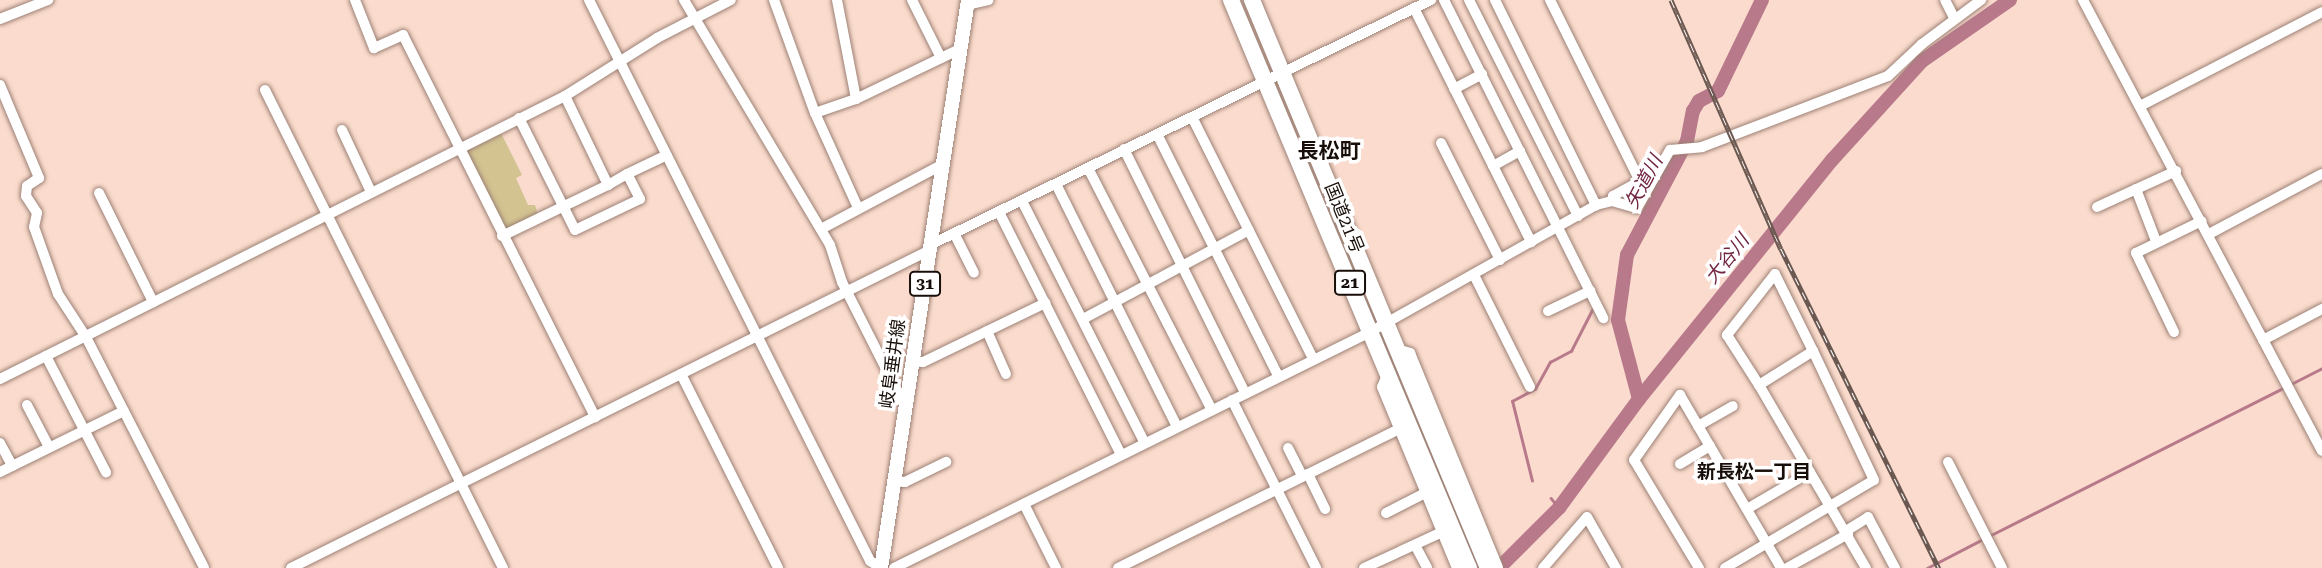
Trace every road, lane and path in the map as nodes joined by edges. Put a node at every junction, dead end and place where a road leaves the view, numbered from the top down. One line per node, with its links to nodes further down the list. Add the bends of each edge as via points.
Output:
1 (48, 0): 25 (street)
2 (355, 0): 49 (street, via 374,48 403,35)
3 (589, 0): 28 (street)
4 (684, 0): 23 (street)
5 (731, 0): 23 (street)
6 (774, 0): 41 (street)
7 (837, 0): 38 (street)
8 (912, 0): 27 (street)
9 (988, 0): 20 (street)
10 (1231, 0): 31 (highway, 国道21号 / 21)
11 (1252, 0): 29 (highway, 国道21号 / 21)
12 (1431, 0): 21 (street)
13 (1444, 0): 30 (street)
14 (1469, 0): 36 (street)
15 (1495, 0): 32 (street)
16 (1550, 0): 65 (street, via 1640,181)
17 (1945, 0): 24 (street)
18 (1981, 0): 24 (street)
19 (2083, 0): 40 (street)
20 (967, 2): 26 (main road, 岐阜垂井線 / 31)
21 (1414, 8): 29 (street); 34 (street)
22 (2322, 12): 40 (street)
23 (695, 18): 28 (street); 75 (street)
24 (1954, 18): 65 (street, via 1888,76 1693,149 1670,150 1637,208)
25 (0, 19)
26 (960, 49): 27 (street); 53 (main road, 岐阜垂井線 / 31)
27 (941, 58): 38 (street)
28 (620, 62): 37 (street); 52 (street)
29 (1283, 71): 31 (street); 98 (highway, 国道21号 / 21)
30 (1482, 74): 34 (street); 39 (street)
31 (1267, 80): 42 (street); 100 (highway, 国道21号 / 21)
32 (1535, 81): 36 (street); 66 (street)
33 (0, 85): 103 (street, via 39,177 27,186 26,196 37,213 34,227 39,245 58,294)
34 (1454, 89): 54 (street)
35 (265, 90): 71 (street)
36 (1516, 93): 39 (street); 44 (street)
37 (565, 96): 43 (street); 60 (street)
38 (856, 99): 41 (street)
39 (1497, 105): 45 (street)
40 (2142, 105): 56 (street)
41 (815, 113): 69 (street)
42 (1192, 117): 47 (street); 76 (street)
43 (519, 118): 49 (street); 67 (street)
44 (1529, 118): 45 (street); 72 (street)
45 (1509, 128): 51 (street)
46 (342, 130): 62 (street)
47 (1157, 134): 50 (street); 83 (street)
48 (1441, 143): 84 (street)
49 (459, 148): 62 (street); 79 (street)
50 (1124, 149): 55 (street); 85 (street)
51 (1520, 151): 54 (street); 74 (street)
52 (667, 155): 57 (street); 102 (street)
53 (943, 164): 69 (street); 82 (main road, 岐阜垂井線 / 31)
54 (1493, 166): 81 (street)
55 (1088, 168): 59 (street); 88 (street)
56 (2176, 170): 61 (street); 73 (street)
57 (627, 174): 60 (street); 67 (street, via 640,199 575,230)
58 (2322, 174): 77 (street)
59 (1056, 184): 64 (street); 92 (street)
60 (608, 185): 67 (street)
61 (2136, 189): 68 (street); 80 (street)
62 (371, 192): 71 (street)
63 (99, 193): 91 (street)
64 (1022, 201): 70 (street); 97 (street)
65 (1612, 201): 66 (street)
66 (1596, 205): 72 (street)
67 (563, 206): 79 (street)
68 (2096, 207)
69 (858, 208): 75 (street)
70 (999, 212): 78 (street); 93 (street)
71 (326, 215): 91 (street); 144 (street)
72 (1578, 216): 74 (street)
73 (2202, 221): 77 (street); 80 (street)
74 (1558, 227): 81 (street); 89 (street)
75 (821, 229): 90 (street)
76 (1249, 230): 83 (street); 107 (street)
77 (2209, 234): 104 (street)
78 (955, 235): 82 (street); 86 (street)
79 (502, 236): 123 (street)
80 (2156, 241): 101 (street, via 2136,253)
81 (1531, 242): 84 (street)
82 (930, 247): 90 (street); 108 (main road, 岐阜垂井線 / 31)
83 (1215, 249): 85 (street); 112 (street)
84 (1500, 260): 87 (street)
85 (1181, 268): 88 (street); 116 (street)
86 (974, 272)
87 (1474, 275): 98 (street); 115 (street)
88 (1149, 284): 92 (street); 121 (street)
89 (1590, 291): 95 (street); 96 (street)
90 (847, 293): 102 (street); 120 (street)
91 (153, 302): 103 (street)
92 (1115, 302): 97 (street); 125 (street)
93 (1045, 303): 99 (street); 134 (street)
94 (2322, 309): 104 (street)
95 (1548, 312)
96 (1603, 318)
97 (1083, 319): 129 (street)
98 (1386, 324): 100 (street); 156 (highway, 国道21号 / 21)
99 (987, 331): 108 (street, via 923,362); 111 (street)
100 (1370, 332): 107 (street); 109 (highway, 国道21号 / 21)
101 (2174, 332)
102 (757, 336): 110 (street); 161 (street, via 870,561)
103 (86, 337): 106 (street); 122 (street)
104 (2263, 340): 133 (street)
105 (1813, 351): 114 (street); 114 (street, via 1775,274 1727,335); 148 (street, via 1874,480)
106 (46, 356): 113 (street); 127 (street)
107 (1313, 359): 112 (street)
108 (913, 361): 120 (main road, 岐阜垂井線 / 31)
109 (1389, 372): 126 (street, via 1382,387); 168 (highway, 国道21号 / 21)
110 (681, 374): 123 (street); 160 (street)
111 (1006, 374)
112 (1278, 376): 116 (street)
113 (0, 379)
114 (1759, 385): 141 (street)
115 (1530, 387)
116 (1245, 393): 117 (street)
117 (1232, 400): 121 (street); 145 (street)
118 (27, 405): 131 (street)
119 (1732, 406): 124 (street)
120 (906, 408): 143 (main road, 岐阜垂井線 / 31)
121 (1212, 410): 125 (street)
122 (124, 411): 127 (street); 157 (street)
123 (595, 417): 144 (street)
124 (1698, 426): 130 (street); 172 (street, via 1680,395 1634,460)
125 (1177, 427): 129 (street)
126 (1399, 429): 142 (street); 146 (street)
127 (84, 430): 131 (street); 140 (street)
128 (0, 443): 138 (street)
129 (1145, 443): 134 (street)
130 (1710, 446): 137 (street); 150 (street)
131 (49, 447): 138 (street)
132 (1287, 448): 142 (street)
133 (2322, 452)
134 (1121, 455): 147 (street)
135 (946, 462): 143 (street, via 905,482)
136 (1948, 462): 178 (street)
137 (1680, 464)
138 (12, 466): 139 (street)
139 (0, 472)
140 (106, 472)
141 (1810, 472): 148 (street); 150 (street)
142 (1305, 475): 145 (street); 149 (street)
143 (895, 481): 161 (main road, 岐阜垂井線 / 31)
144 (462, 484): 158 (street); 159 (street)
145 (1276, 489): 164 (street); 165 (street)
146 (1425, 493): 151 (street); 152 (street)
147 (1024, 504): 162 (street); 163 (street)
148 (1830, 507): 153 (street); 154 (street)
149 (1325, 509)
150 (1747, 509): 154 (street)
151 (1386, 513)
152 (1440, 533): 155 (street); 168 (street)
153 (1847, 533): 175 (street); 176 (street); 177 (street, via 1868,517)
154 (1766, 543): 173 (street); 174 (street)
155 (1415, 545): 166 (street); 167 (street)
156 (1487, 558): 169 (street)
157 (204, 568)
158 (291, 568)
159 (503, 568)
160 (778, 568)
161 (881, 568)
162 (894, 568)
163 (1056, 568)
164 (1118, 568)
165 (1316, 568)
166 (1364, 568)
167 (1427, 568)
168 (1465, 568)
169 (1498, 568)
170 (1543, 568): 171 (street, via 1587,517)
171 (1616, 568)
172 (1699, 568)
173 (1725, 568)
174 (1781, 568)
175 (1787, 568)
176 (1866, 568)
177 (1895, 568)
178 (2002, 568)

